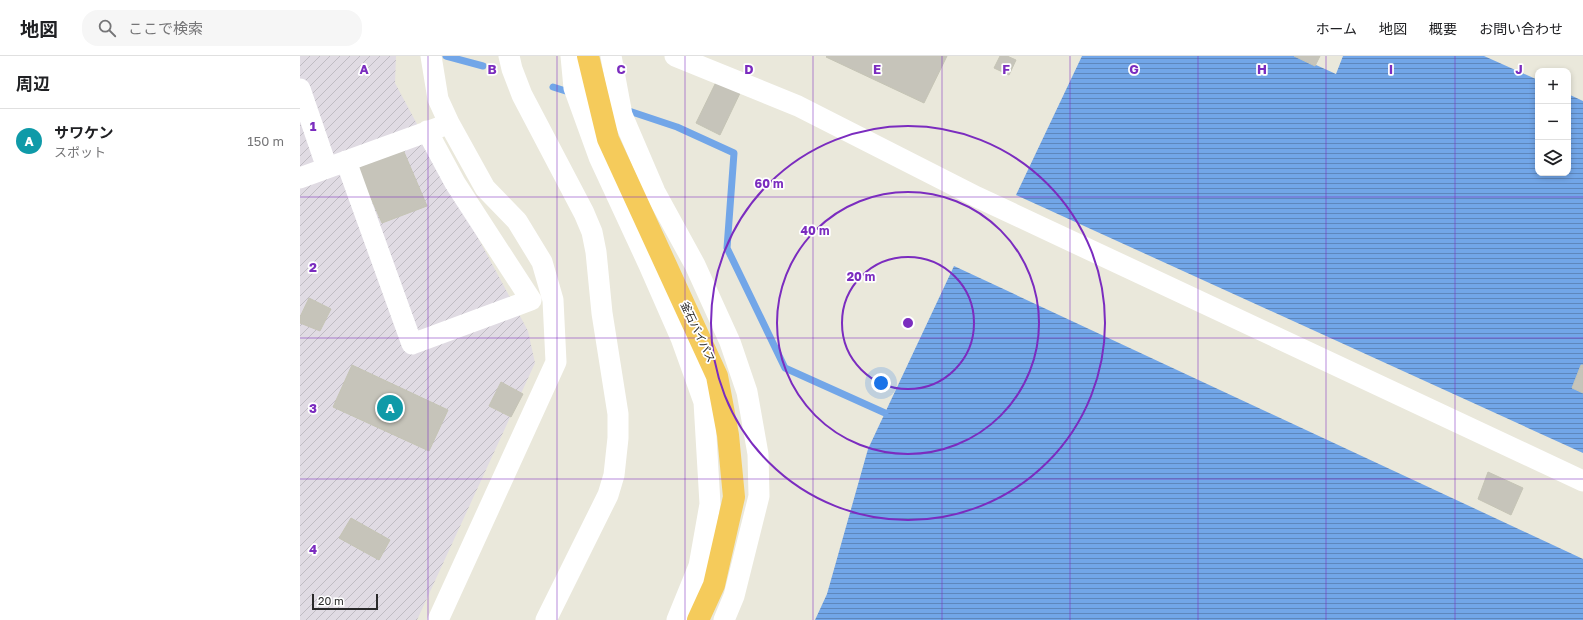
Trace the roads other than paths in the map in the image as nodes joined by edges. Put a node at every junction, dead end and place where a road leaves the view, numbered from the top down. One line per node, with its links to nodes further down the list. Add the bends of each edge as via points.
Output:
1 (571, 56): 15 (street, via 574,88 599,157 650,264 704,402 710,504 699,566)
2 (588, 56): 16 (highway, 釜石バイパス, via 608,139 717,376 728,434 734,498 714,585)
3 (611, 56): 17 (street, via 622,115 655,192 695,264 730,342 746,392 758,454 759,496 734,596)
4 (675, 56): 12 (street, via 798,106 977,197)
5 (511, 62): 14 (street, via 522,94 592,232 618,414 614,475 608,495)
6 (432, 63): 8 (street, via 438,99)
7 (300, 89): 10 (street)
8 (450, 123): 9 (street); 13 (street, via 485,188 516,221 542,262 553,300 556,362)
9 (427, 131): 10 (street); 10 (street, via 455,183 531,300 412,344)
10 (337, 165): 11 (street)
11 (300, 178)
12 (1583, 481)
13 (438, 620)
14 (546, 620)
15 (677, 620)
16 (698, 620)
17 (724, 620)

